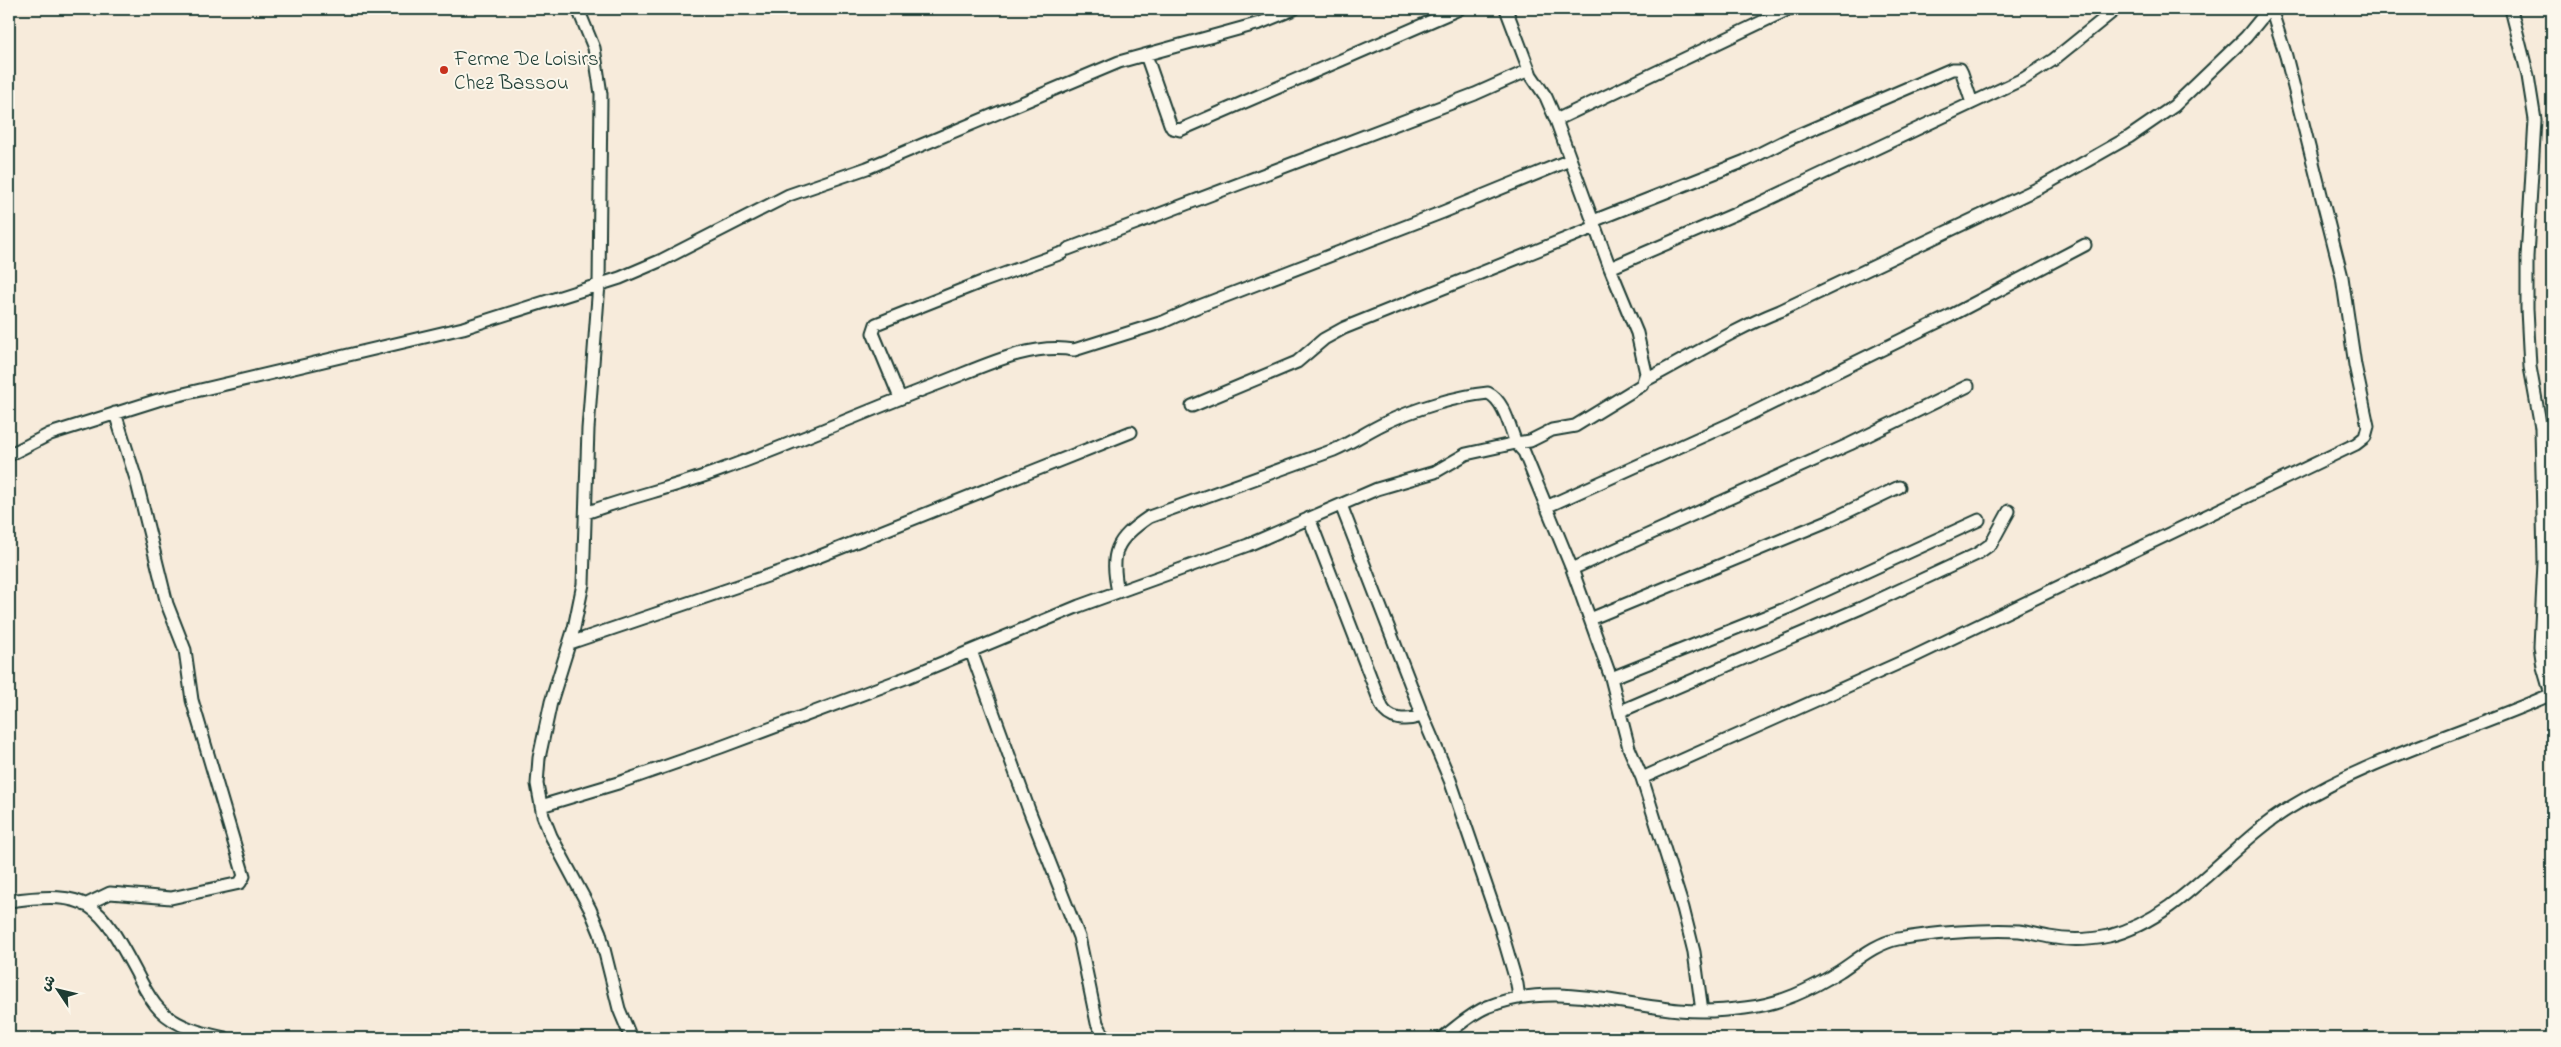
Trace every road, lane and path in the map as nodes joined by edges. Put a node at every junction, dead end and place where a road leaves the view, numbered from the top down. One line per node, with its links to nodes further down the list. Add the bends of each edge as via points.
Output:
1 (578, 9): 17 (street, via 594,48 602,94)
2 (1294, 9): 9 (street, via 1260,23)
3 (1459, 9): 9 (street, via 1180,130 1170,124)
4 (1506, 9): 10 (street)
5 (1789, 9): 12 (street)
6 (2116, 9): 11 (street, via 2045,66)
7 (2270, 9): 18 (street, via 2246,37 2174,106 2129,137 2041,187 1746,324 1720,342); 42 (street, via 2286,56 2342,277 2368,426 2365,437 2286,480 2194,520 1915,656)
8 (2511, 9): 39 (street, via 2535,120 2527,309 2530,367 2541,428 2544,562 2540,646)
9 (1146, 55): 17 (street, via 1119,62 867,168 802,190 638,272)
10 (1530, 70): 12 (street); 20 (street, via 1466,98 876,324 873,333)
11 (1972, 103): 14 (street, via 1960,69 1952,69); 16 (street, via 1756,205)
12 (1556, 120): 13 (street)
13 (1570, 160): 14 (street); 20 (street, via 1163,322 1074,350 1060,347 1007,357)
14 (1594, 224): 16 (street); 21 (street, via 1344,328 1324,339 1297,362)
15 (2085, 245): 28 (street, via 1950,316 1732,423)
16 (1610, 268): 18 (street, via 1637,333)
17 (598, 284): 22 (street, via 463,328 174,396); 30 (street)
18 (1646, 380): 24 (street, via 1584,421)
19 (1968, 386): 33 (street, via 1850,444)
20 (900, 398): 30 (street, via 726,468)
21 (1192, 406)
22 (115, 413): 25 (street, via 50,434); 45 (street, via 136,479 167,604 185,650 192,700 244,876 240,883 197,894 171,898 110,893)
23 (1132, 432): 36 (street, via 804,563)
24 (1516, 443): 27 (street, via 1466,454 1436,472 1377,489); 28 (street, via 1524,452); 34 (street, via 1499,402 1488,393 1411,412 1334,450 1149,517 1119,545 1113,560)
25 (9, 455)
26 (1900, 487): 35 (street, via 1830,520)
27 (1341, 505): 31 (street); 41 (street)
28 (1546, 506): 33 (street)
29 (2009, 511): 40 (street, via 1991,544 1977,554)
30 (586, 513): 36 (street, via 584,584)
31 (1309, 518): 34 (street, via 1235,550); 41 (street, via 1382,707 1399,719 1414,718)
32 (1979, 520): 38 (street, via 1787,608)
33 (1572, 569): 35 (street)
34 (1118, 592): 37 (street)
35 (1590, 619): 38 (street)
36 (570, 643): 43 (street, via 551,702 539,758 537,784)
37 (972, 651): 43 (street, via 720,747); 50 (street, via 1079,937 1097,1023)
38 (1611, 678): 40 (street)
39 (2552, 695): 47 (street, via 2399,754 2293,805 2253,834 2170,906 2129,930 2066,940 2023,931 1999,930 1898,939 1869,952 1795,996 1748,1008)
40 (1621, 711): 42 (street, via 1629,748)
41 (1421, 712): 46 (street, via 1450,780 1500,926)
42 (1642, 778): 47 (street, via 1690,932)
43 (541, 806): 49 (street, via 551,836 600,933 619,1008)
44 (9, 901): 45 (street, via 55,896)
45 (85, 905): 48 (street, via 94,909 114,930 149,997 160,1011 192,1030)
46 (1518, 998): 47 (street, via 1576,994); 51 (street, via 1474,1014)
47 (1702, 1011)
48 (225, 1038)
49 (631, 1038)
50 (1105, 1038)
51 (1442, 1038)

